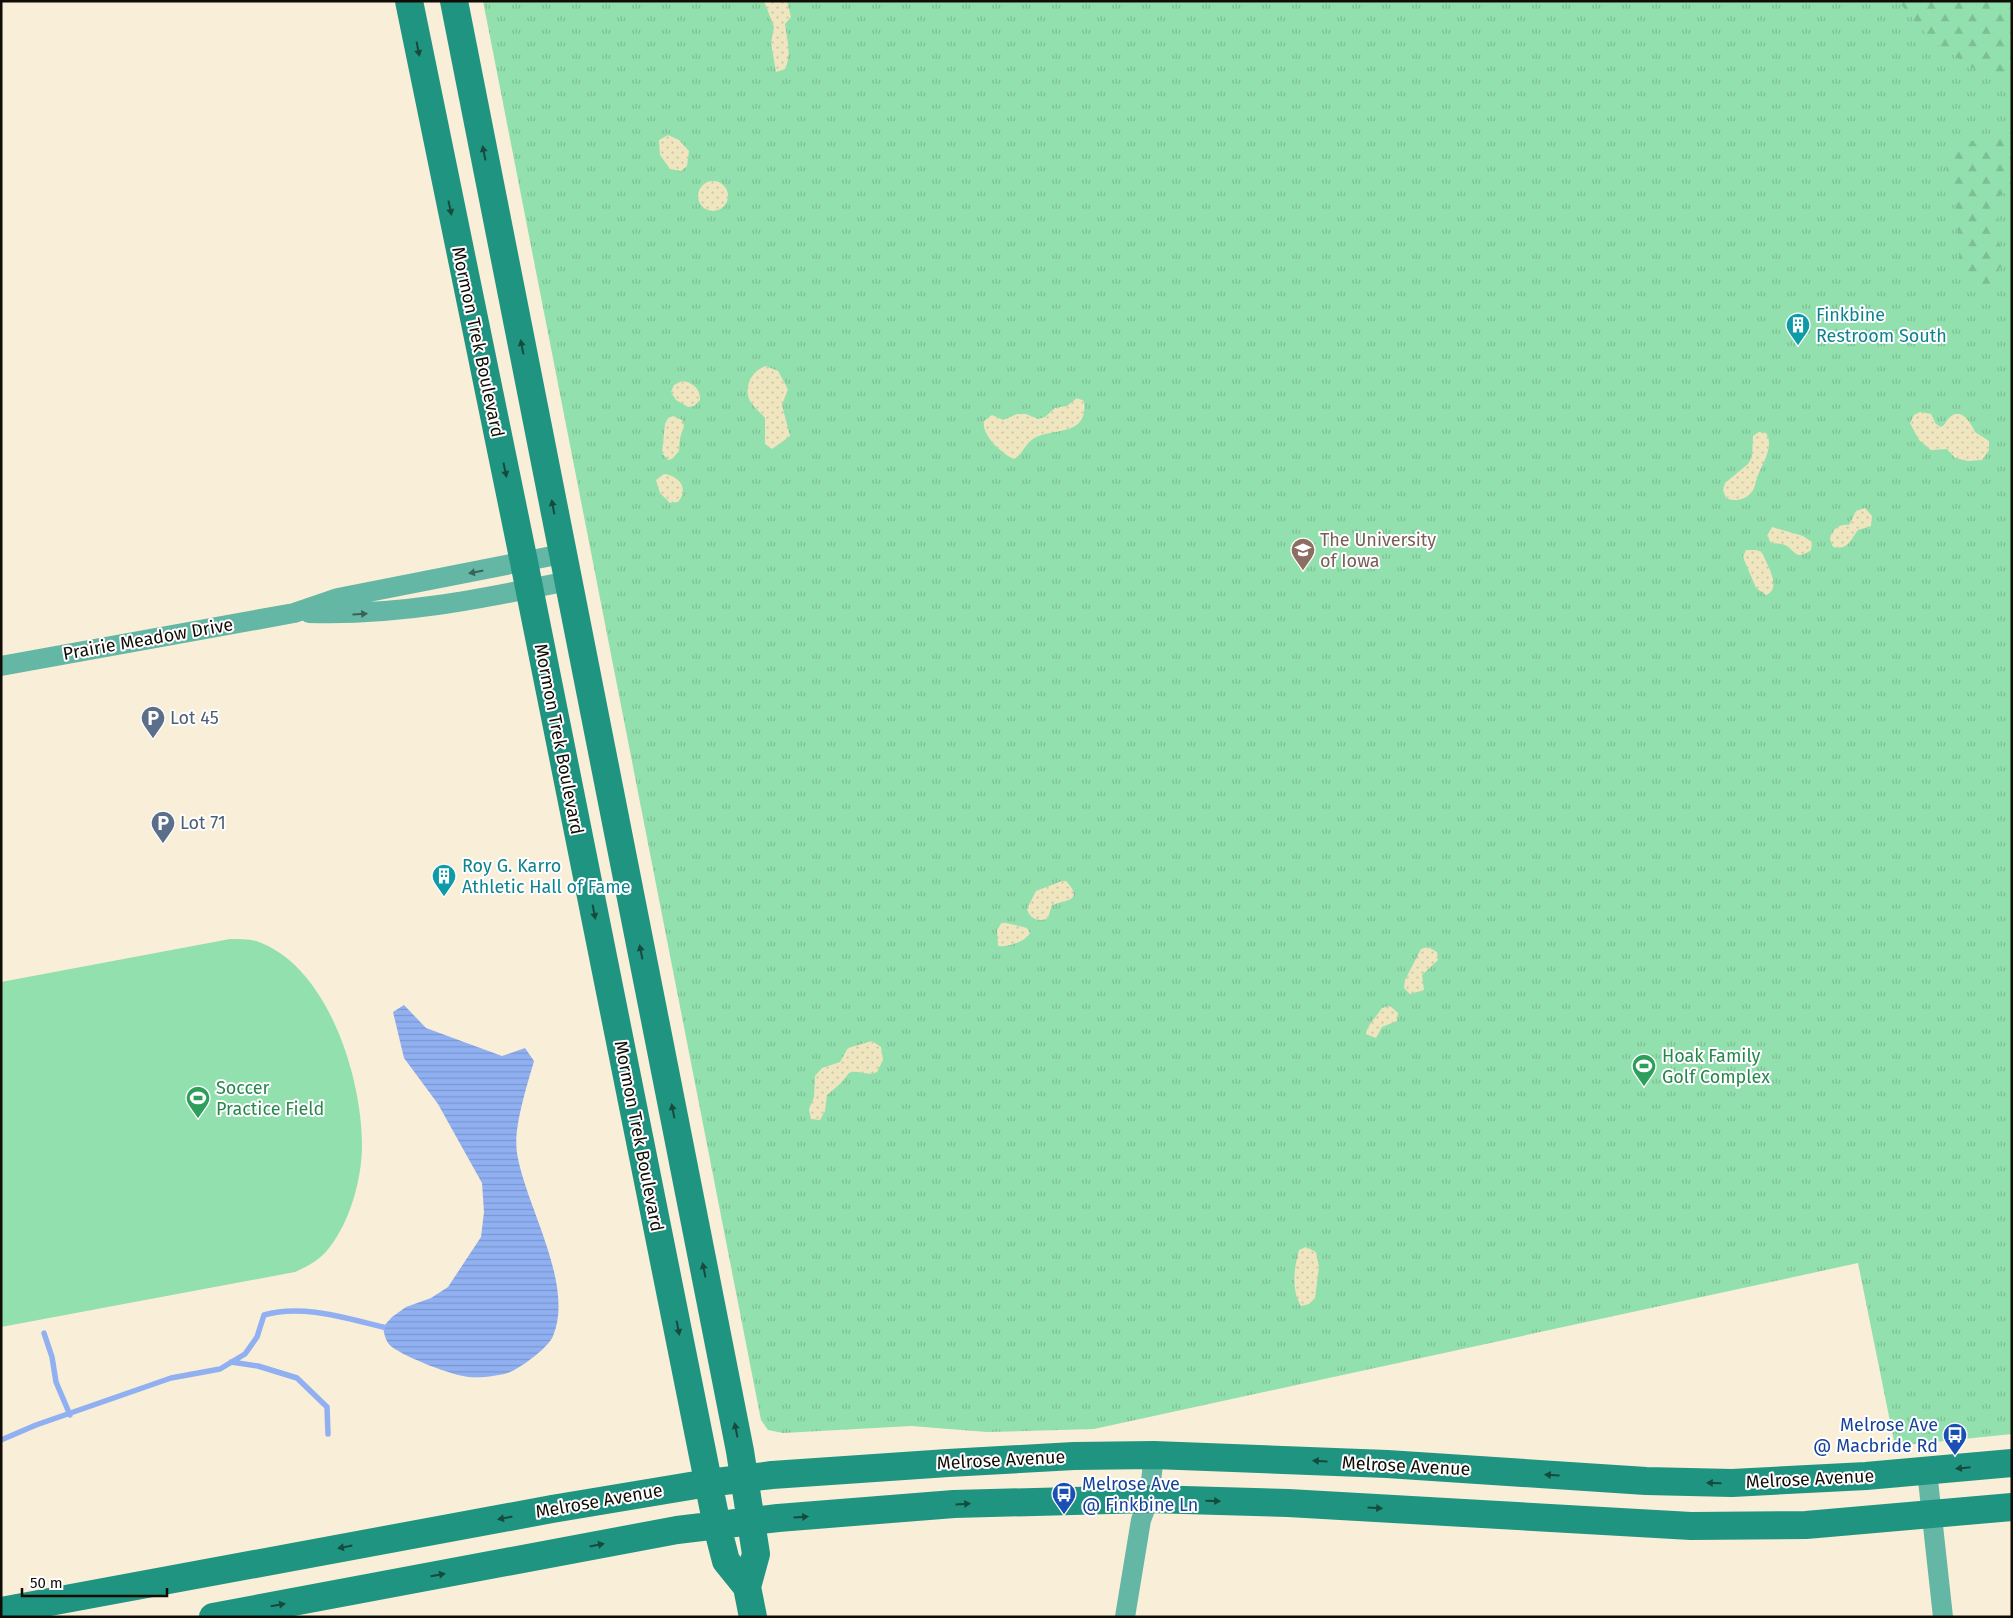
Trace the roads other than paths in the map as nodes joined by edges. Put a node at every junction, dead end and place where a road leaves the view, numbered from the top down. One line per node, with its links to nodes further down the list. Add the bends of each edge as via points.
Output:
1 (409, 1): 4 (main road, Mormon Trek Boulevard, one-way to 4)
2 (454, 1): 3 (main road, Mormon Trek Boulevard, one-way to 2)
3 (562, 554): 4 (street, Prairie Meadow Drive); 5 (main road, Mormon Trek Boulevard)
4 (524, 562): 6 (main road, Mormon Trek Boulevard); 7 (street, Prairie Meadow Drive, one-way to 7, via 338,598)
5 (568, 581): 6 (street, Prairie Meadow Drive); 12 (main road, Mormon Trek Boulevard, one-way to 5)
6 (529, 589): 7 (street, Prairie Meadow Drive, one-way to 6, via 351,615 396,612); 13 (main road, Mormon Trek Boulevard, one-way to 13)
7 (294, 613): 8 (street, Prairie Meadow Drive)
8 (1, 666)
9 (1154, 1455): 11 (main road, Melrose Avenue, one-way to 9, via 1732,1483); 12 (main road, Melrose Avenue, via 948,1463); 14 (street)
10 (2012, 1463): 11 (main road, Melrose Avenue, one-way to 11)
11 (1927, 1471): 16 (street)
12 (745, 1478): 13 (main road, Melrose Avenue); 17 (main road, Mormon Trek Boulevard)
13 (708, 1483): 18 (main road, Mormon Trek Boulevard); 20 (main road, Melrose Avenue, one-way to 20, via 542,1511)
14 (1149, 1499): 16 (main road, one-way to 16, via 1288,1503 1691,1526 1806,1525); 17 (main road, one-way to 14, via 954,1504); 23 (street, via 1141,1520)
15 (2012, 1507): 16 (main road)
16 (1932, 1516): 24 (street)
17 (752, 1521): 18 (main road); 19 (main road, Mormon Trek Boulevard, via 756,1554)
18 (717, 1526): 19 (main road, Mormon Trek Boulevard, via 726,1561); 21 (main road, one-way to 18, via 615,1541)
19 (747, 1587): 22 (main road, Mormon Trek Boulevard)
20 (13, 1612)
21 (213, 1617)
22 (753, 1617)
23 (1125, 1617)
24 (1943, 1617)

